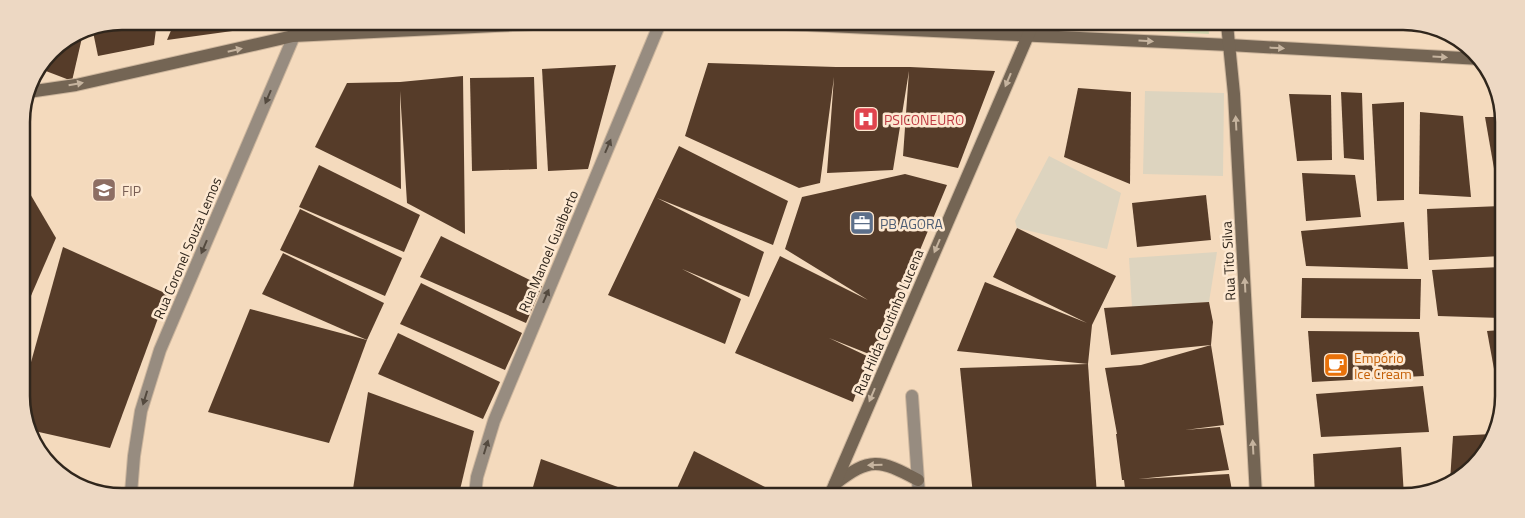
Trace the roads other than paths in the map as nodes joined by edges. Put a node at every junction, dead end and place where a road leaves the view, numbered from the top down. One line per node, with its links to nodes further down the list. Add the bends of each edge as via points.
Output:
1 (297, 30): 6 (street, Rua Coronel Souza Lemos)
2 (414, 30): 6 (street)
3 (657, 30): 13 (street, Rua Manoel Gualberto, one-way to 3, via 494,421)
4 (1030, 30): 7 (street, one-way to 7); 14 (street, Rua Hilda Coutinho Lucena, one-way to 14)
5 (1228, 30): 7 (street, Rua Tito Silva)
6 (294, 36): 9 (street, one-way to 6, via 76,85); 12 (street, Rua Coronel Souza Lemos, one-way to 12, via 160,350 141,411)
7 (1229, 45): 8 (street, one-way to 8); 17 (street, Rua Tito Silva, one-way to 7)
8 (1469, 58)
9 (36, 91)
10 (912, 396): 11 (street)
11 (918, 480): 15 (street, one-way to 15, via 883,464 871,464 853,470); 16 (street)
12 (131, 488)
13 (476, 488)
14 (833, 488)
15 (834, 488)
16 (919, 488)
17 (1256, 488)

